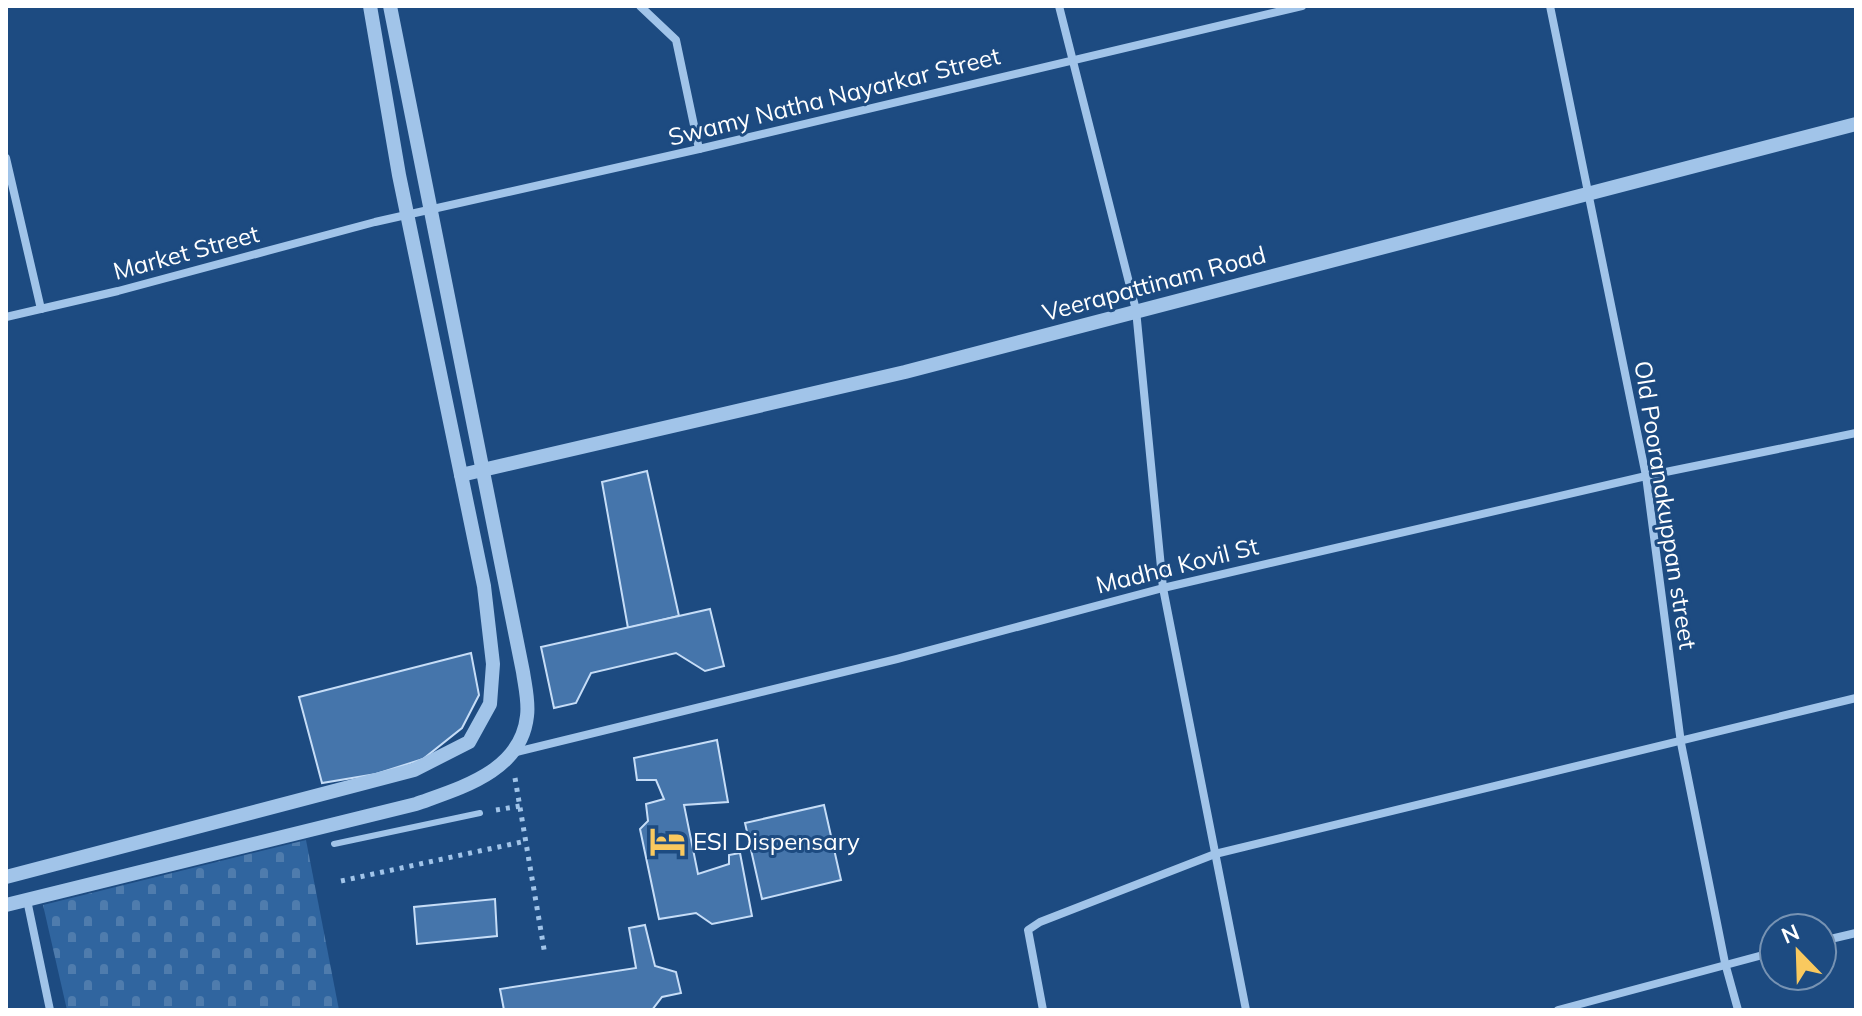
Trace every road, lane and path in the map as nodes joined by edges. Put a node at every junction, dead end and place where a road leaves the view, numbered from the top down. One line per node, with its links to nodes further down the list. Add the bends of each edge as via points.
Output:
1 (370, 6): 13 (street)
2 (390, 6): 12 (street)
3 (640, 6): 9 (street, via 676,40)
4 (1059, 6): 7 (street)
5 (1302, 6): 7 (street, Swamy Natha Nayarkar Street)
6 (1550, 6): 11 (street, Old Pooranakuppan street)
7 (1071, 59): 9 (street, Swamy Natha Nayarkar Street); 16 (street)
8 (1856, 124): 11 (street, Veerapattinam Road)
9 (699, 149): 12 (street, Swamy Natha Nayarkar Street)
10 (6, 158): 15 (street)
11 (1589, 192): 16 (street, Veerapattinam Road); 21 (street, Old Pooranakuppan street)
12 (429, 212): 13 (street, Swamy Natha Nayarkar Street); 19 (street)
13 (408, 216): 14 (street, Swamy Natha Nayarkar Street); 20 (street)
14 (375, 222): 15 (street, Market Street)
15 (41, 309): 17 (street, Market Street)
16 (1136, 310): 19 (street, Veerapattinam Road, via 905,372); 22 (street)
17 (6, 317)
18 (1856, 433): 21 (street, Madha Kovil St)
19 (482, 470): 20 (street, Veerapattinam Road); 25 (street, via 523,672 527,716)
20 (461, 475): 31 (street, via 484,586 493,664 490,704 469,742 414,770)
21 (1646, 476): 22 (street, Madha Kovil St); 24 (street, Old Pooranakuppan street)
22 (1163, 588): 25 (street, Madha Kovil St); 30 (street)
23 (1856, 698): 24 (street)
24 (1681, 743): 30 (street); 37 (street, Old Pooranakuppan street)
25 (512, 753): 26 (path); 33 (street, via 480,781 416,804)
26 (520, 806): 27 (path); 28 (path)
27 (480, 813): 29 (lane)
28 (526, 841): 32 (path); 35 (path)
29 (334, 844)
30 (1215, 854): 39 (street, via 1032,926 1027,939); 40 (street)
31 (6, 877)
32 (341, 881)
33 (27, 900): 34 (street); 38 (street)
34 (6, 905)
35 (545, 955)
36 (1758, 956): 37 (street)
37 (1725, 963): 41 (street); 42 (street, Old Pooranakuppan street)
38 (50, 1010)
39 (1043, 1010)
40 (1246, 1010)
41 (1558, 1010)
42 (1738, 1010)

